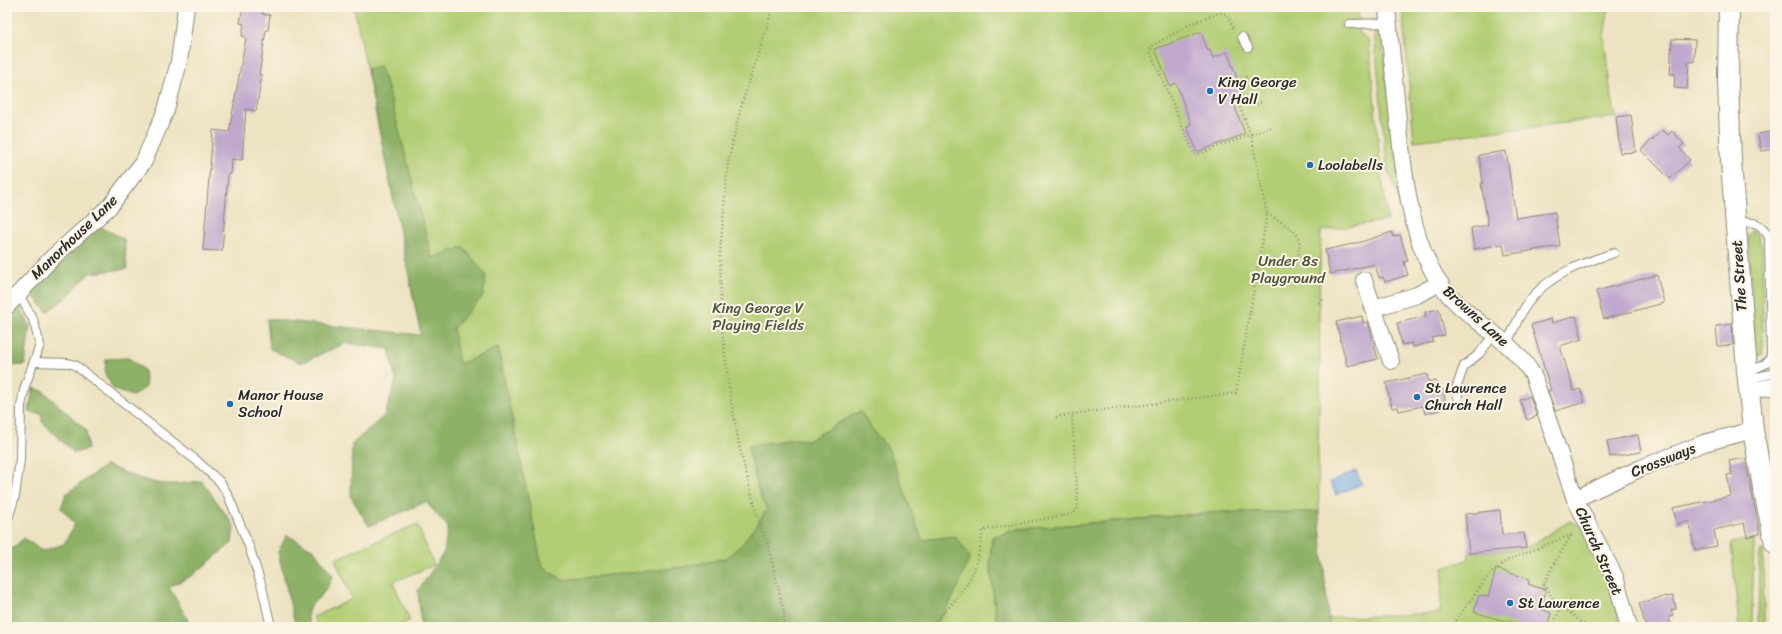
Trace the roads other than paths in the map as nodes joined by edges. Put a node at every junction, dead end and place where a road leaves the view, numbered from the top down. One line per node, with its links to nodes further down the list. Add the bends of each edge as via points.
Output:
1 (186, 7): 14 (street, Manorhouse Lane, via 180,62 166,110 144,161 110,206 51,259)
2 (1729, 7): 9 (street, The Street, via 1728,82)
3 (1772, 7): 4 (lane)
4 (1775, 7)
5 (1387, 15): 6 (lane); 13 (street, Browns Lane, via 1406,181 1422,249)
6 (1349, 24)
7 (1242, 37): 8 (lane)
8 (1248, 47)
9 (1735, 222): 10 (lane, via 1753,222 1763,227); 21 (street, The Street)
10 (1772, 237): 21 (lane, via 1771,355 1769,361)
11 (1614, 253): 17 (lane, via 1569,269 1538,290)
12 (1364, 280): 16 (street)
13 (1440, 283): 16 (street, via 1417,295); 17 (street, Browns Lane, via 1464,309)
14 (18, 293): 15 (street, Manorhouse Lane); 19 (lane, via 33,319 40,345)
15 (7, 306)
16 (1374, 308): 18 (street)
17 (1501, 338): 23 (lane, via 1464,366 1457,386); 25 (street, Browns Lane, via 1526,362 1533,375)
18 (1391, 361)
19 (35, 362): 26 (lane, via 25,386 21,406 20,460 15,496); 28 (lane, via 74,365 197,461 220,482 249,546)
20 (1775, 373): 21 (lane)
21 (1748, 380): 22 (street); 24 (street, The Street)
22 (1775, 386)
23 (1458, 397)
24 (1754, 430): 25 (street, Crossways, via 1704,443 1641,468); 27 (street, The Street)
25 (1575, 499): 29 (street, Church Street, via 1614,577)
26 (7, 522)
27 (1775, 543)
28 (271, 627)
29 (1629, 627)

